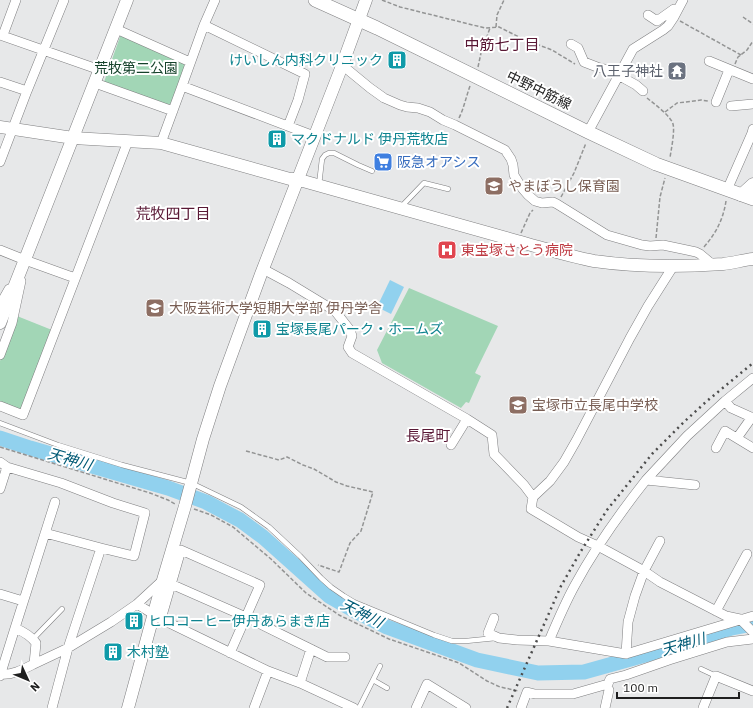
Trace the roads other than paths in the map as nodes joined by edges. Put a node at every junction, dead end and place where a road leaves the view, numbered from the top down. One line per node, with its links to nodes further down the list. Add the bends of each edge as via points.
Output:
1 (16, 0): 13 (street)
2 (64, 0): 15 (street)
3 (127, 0): 12 (street)
4 (215, 0): 11 (street)
5 (315, 0): 10 (main road, 中野中筋線)
6 (366, 0): 10 (street)
7 (683, 0): 8 (street)
8 (675, 14): 9 (street, via 674,9 657,21); 21 (street, via 668,26 633,49)
9 (648, 15)
10 (359, 19): 18 (street); 37 (main road, 中野中筋線)
11 (204, 25): 17 (street); 32 (street, via 305,74)
12 (116, 29): 17 (street); 19 (street)
13 (1, 35): 15 (street)
14 (571, 44): 21 (street, via 578,48 584,62)
15 (44, 50): 19 (street); 26 (street)
16 (709, 61): 20 (street)
17 (190, 62): 25 (street)
18 (342, 65): 36 (street); 53 (street, via 384,98 407,107 424,109 505,150 513,165 514,175 535,201 553,202 607,235 642,245 663,245 696,252)
19 (100, 70): 24 (street)
20 (730, 70): 22 (street); 28 (street)
21 (619, 74): 27 (street); 37 (street)
22 (753, 79)
23 (0, 82): 26 (street)
24 (95, 83): 31 (street); 38 (street)
25 (182, 86): 31 (street); 32 (street)
26 (27, 91): 34 (street)
27 (643, 91)
28 (716, 102)
29 (753, 104): 30 (street)
30 (731, 106)
31 (173, 111): 40 (street)
32 (288, 126): 36 (street)
33 (0, 127): 34 (street)
34 (13, 128): 38 (street); 41 (street)
35 (753, 129): 47 (street)
36 (318, 131): 43 (street)
37 (587, 136): 47 (main road, 中野中筋線)
38 (73, 138): 39 (street); 52 (street)
39 (128, 141): 40 (street); 56 (street)
40 (161, 143): 43 (street)
41 (0, 162)
42 (372, 171): 45 (lane, via 331,153 322,159)
43 (297, 179): 45 (street); 55 (street)
44 (753, 184): 48 (street)
45 (319, 185): 49 (street)
46 (448, 189): 49 (lane, via 424,183)
47 (727, 194): 48 (main road, 中野中筋線)
48 (747, 197)
49 (400, 208): 54 (street, via 594,260 631,265)
50 (0, 250): 52 (street)
51 (753, 259): 53 (street)
52 (25, 260): 56 (street); 57 (street); 58 (street); 59 (street, via 12,323)
53 (712, 264): 54 (street)
54 (674, 266): 75 (street, via 630,338 564,462)
55 (263, 269): 64 (street, via 335,311 350,330 352,336 348,348 352,353); 72 (street, via 220,386)
56 (75, 278): 62 (street, via 23,415)
57 (0, 305)
58 (0, 324)
59 (0, 355)
60 (753, 378): 61 (street)
61 (724, 401): 63 (street, via 731,408); 71 (street)
62 (0, 406)
63 (752, 418): 66 (street)
64 (467, 419): 67 (street); 75 (street, via 492,435 494,454)
65 (0, 424): 72 (lane, via 122,465)
66 (737, 438): 68 (street, via 725,431); 69 (street)
67 (451, 445)
68 (716, 448)
69 (753, 448)
70 (3, 464): 74 (street); 80 (street, via 145,513 134,556)
71 (646, 480): 73 (street); 79 (street)
72 (191, 482): 83 (street); 96 (lane, via 255,516 326,583 360,605 452,641)
73 (695, 485)
74 (0, 488)
75 (533, 497): 79 (street, via 530,509)
76 (55, 502): 77 (street)
77 (44, 534): 80 (street); 85 (street)
78 (660, 541): 82 (street)
79 (598, 546): 82 (street); 99 (street, via 574,585)
80 (101, 548): 100 (street)
81 (747, 554): 88 (street)
82 (644, 571): 88 (street); 103 (street, via 628,622)
83 (167, 582): 86 (street); 90 (street); 91 (street); 91 (street, via 181,550 260,585)
84 (0, 594): 85 (street)
85 (23, 601): 94 (street)
86 (137, 604): 90 (street); 100 (street)
87 (62, 609): 97 (lane)
88 (716, 611): 93 (street)
89 (753, 616): 93 (street)
90 (157, 617): 102 (street); 119 (street)
91 (246, 617): 101 (street); 102 (street)
92 (494, 618): 96 (street, via 488,633)
93 (740, 619): 95 (street); 103 (street)
94 (14, 628): 97 (street); 109 (street)
95 (753, 632)
96 (499, 638): 99 (street)
97 (33, 639): 105 (street, via 36,643)
98 (753, 639): 110 (street, via 727,642)
99 (549, 641): 103 (street)
100 (68, 648): 105 (street); 118 (street)
101 (311, 649): 104 (street, via 327,657); 113 (street)
102 (230, 653): 108 (street)
103 (626, 654)
104 (345, 657)
105 (34, 664): 109 (street, via 7,675)
106 (380, 666): 112 (lane)
107 (701, 669): 111 (lane)
108 (268, 671): 113 (street); 120 (street)
109 (0, 675)
110 (626, 676): 115 (street); 117 (street, via 610,679 608,684)
111 (716, 676): 116 (street); 127 (street)
112 (373, 680): 114 (lane); 122 (lane)
113 (300, 683): 121 (street)
114 (387, 688)
115 (609, 690): 117 (street, via 587,696); 126 (street)
116 (753, 691)
117 (582, 692): 125 (street, via 527,692)
118 (52, 708)
119 (128, 708)
120 (254, 708)
121 (354, 708)
122 (359, 708)
123 (416, 708): 124 (street, via 427,684)
124 (466, 708)
125 (521, 708)
126 (605, 708)
127 (703, 708)

